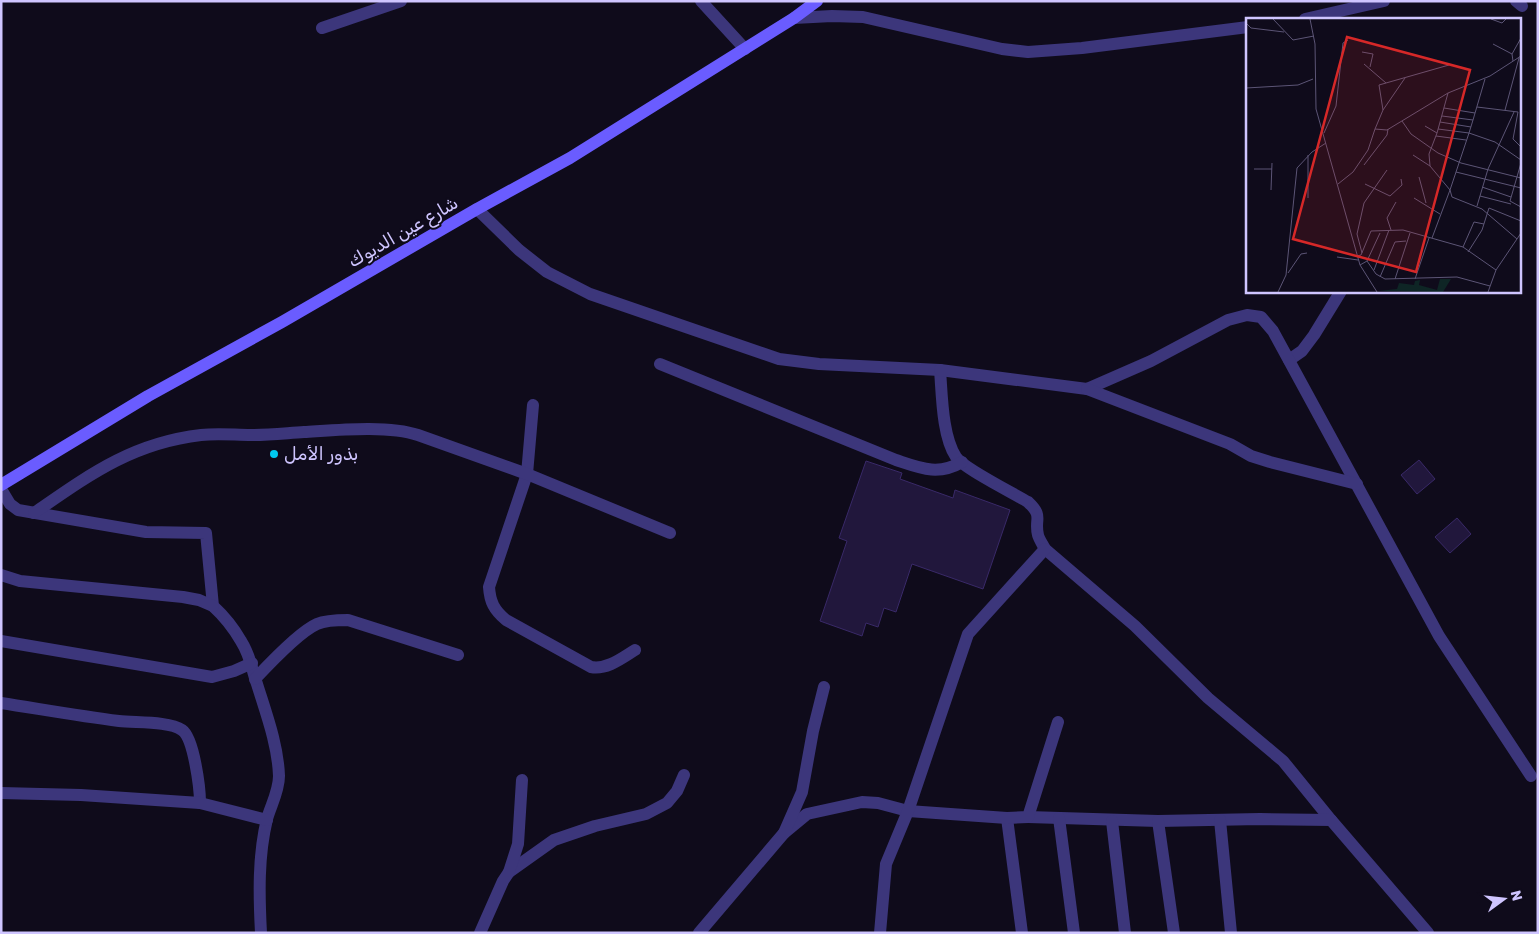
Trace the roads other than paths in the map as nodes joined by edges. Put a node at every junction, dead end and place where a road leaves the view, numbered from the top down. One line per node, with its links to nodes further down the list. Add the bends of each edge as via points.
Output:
1 (401, 1): 8 (street)
2 (701, 1): 9 (street)
3 (817, 1): 5 (main road, شارع عين الديوك)
4 (1384, 1): 6 (street)
5 (794, 18): 7 (street, via 863,17 1028,52); 9 (main road, شارع عين الديوك)
6 (1308, 18)
7 (1246, 27)
8 (322, 28)
9 (745, 49): 10 (main road, شارع عين الديوك, via 570,158)
10 (477, 209): 14 (street, via 547,272 590,294 779,359); 20 (main road, شارع عين الديوك, via 148,396)
11 (1340, 292): 12 (street, via 1302,351)
12 (1289, 360): 15 (street, via 1261,317 1247,315 1228,320 1150,362); 19 (street)
13 (660, 364): 17 (street, via 918,468 944,469)
14 (940, 370): 15 (street); 17 (street, via 945,429 956,457)
15 (1087, 389): 19 (street, via 1230,444 1251,456)
16 (533, 405): 18 (street)
17 (962, 462): 23 (street, via 1036,509 1038,535)
18 (527, 474): 21 (street, via 405,430 203,434 162,442 119,458); 22 (street); 27 (street, via 489,587 492,606 506,620 590,666 606,666)
19 (1356, 484): 35 (street, via 1440,636)
20 (1, 487): 21 (street, via 10,504 18,510)
21 (34, 513): 25 (street, via 146,532 206,533)
22 (670, 533)
23 (1045, 549): 39 (street, via 968,634); 45 (street, via 1135,626 1208,698 1283,761)
24 (1, 575): 25 (street, via 20,581 183,597)
25 (212, 606): 29 (street, via 228,620)
26 (1, 641): 29 (street, via 212,677)
27 (635, 650)
28 (458, 655): 30 (street, via 348,620 331,621 317,624 304,633)
29 (252, 663): 30 (street)
30 (255, 679): 43 (street, via 278,762 279,777)
31 (824, 688): 48 (street, via 802,792)
32 (1, 702): 38 (street, via 112,720 175,726 189,739 200,787)
33 (1058, 722): 40 (street)
34 (684, 775): 49 (street, via 677,792 660,807 646,814 594,826 554,840)
35 (1531, 776)
36 (522, 780): 49 (street, via 518,844)
37 (1, 793): 38 (street)
38 (200, 803): 43 (street)
39 (908, 811): 41 (street); 48 (street, via 862,802 807,814); 53 (street, via 886,864)
40 (1028, 817): 41 (street); 42 (street)
41 (1007, 818): 54 (street)
42 (1059, 818): 46 (street); 55 (street)
43 (267, 820): 50 (street, via 261,856)
44 (1220, 820): 45 (street); 47 (street); 58 (street)
45 (1331, 820): 59 (street)
46 (1112, 821): 47 (street); 56 (street)
47 (1158, 821): 57 (street)
48 (784, 833): 52 (street)
49 (508, 872): 51 (street)
50 (261, 933)
51 (480, 933)
52 (699, 933)
53 (880, 933)
54 (1022, 933)
55 (1074, 933)
56 (1125, 933)
57 (1174, 933)
58 (1231, 933)
59 (1428, 933)

